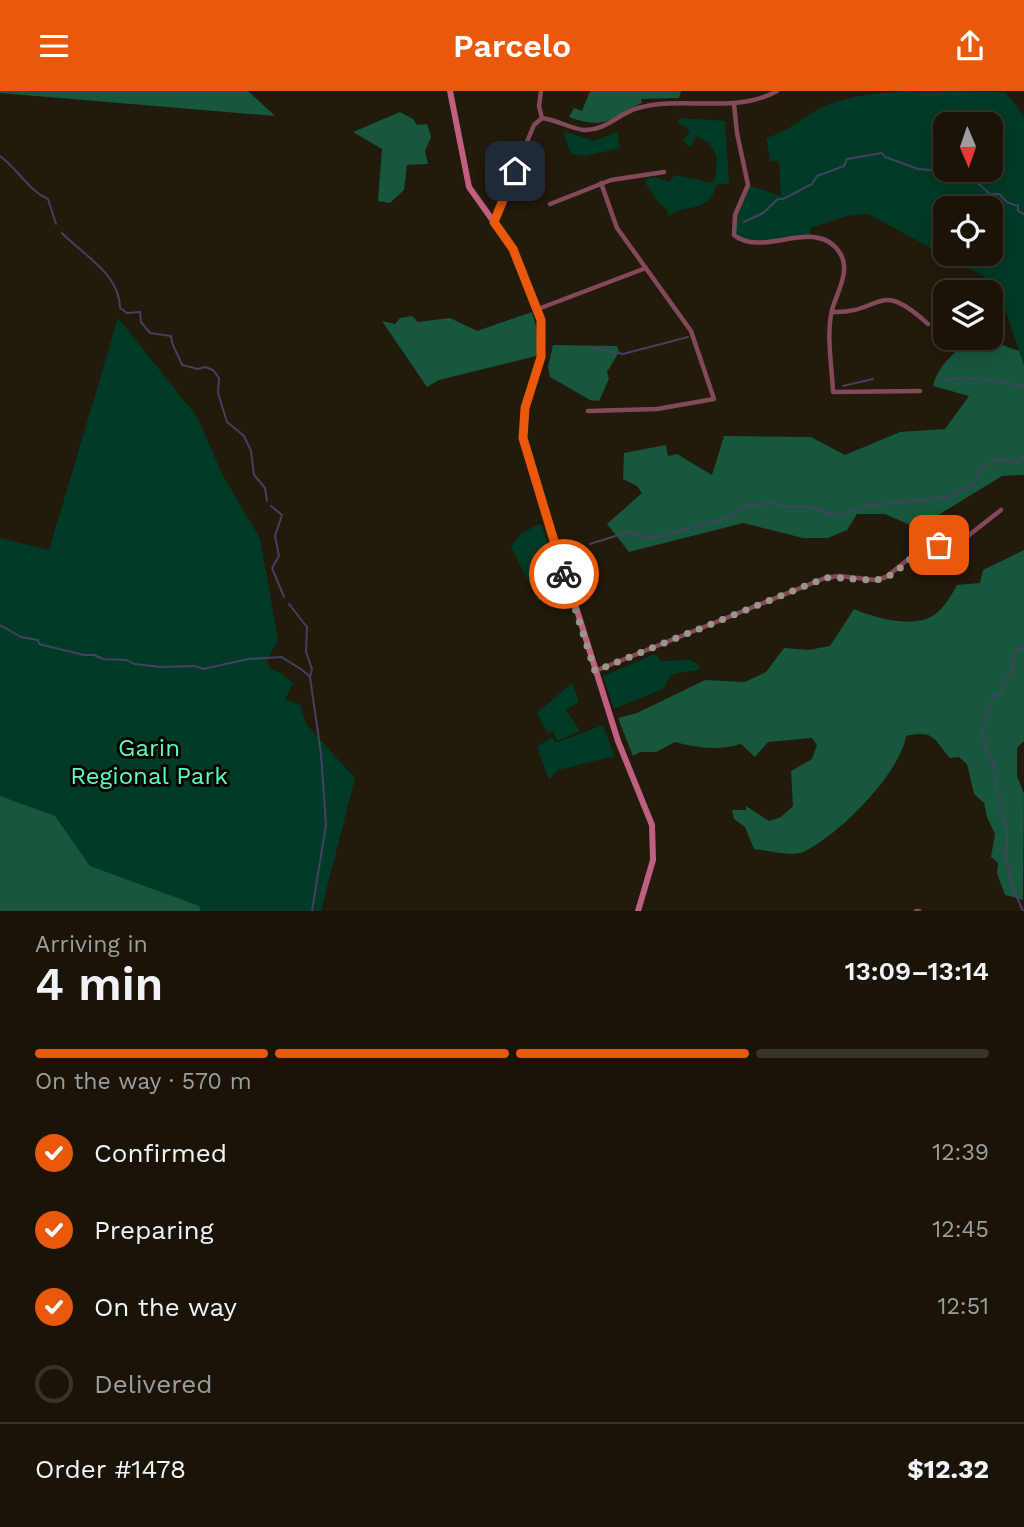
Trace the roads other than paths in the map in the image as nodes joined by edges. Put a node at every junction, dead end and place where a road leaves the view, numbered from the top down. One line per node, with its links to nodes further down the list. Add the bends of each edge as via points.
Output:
1 (450, 91): 9 (main road, via 466,178)
2 (541, 91): 5 (street)
3 (777, 91): 4 (street)
4 (734, 104): 5 (street, via 651,105 585,130); 12 (street, via 748,185 735,215 734,235 756,242 815,236 828,242 839,251 845,271)
5 (542, 118): 9 (street, via 534,125)
6 (664, 172): 7 (street)
7 (601, 183): 8 (street); 10 (street, via 617,228)
8 (550, 204)
9 (494, 222): 11 (main road, via 513,249)
10 (646, 268): 11 (street); 15 (street, via 691,331 714,399 657,409)
11 (538, 309): 17 (main road, via 541,357 525,408 523,438)
12 (832, 312): 13 (street, via 846,313 892,299); 14 (street, via 833,391)
13 (928, 324)
14 (920, 391)
15 (588, 411)
16 (1001, 510): 17 (street, via 964,539 920,549 886,577 825,578)
17 (595, 671): 18 (main road, via 652,825 653,860)
18 (638, 911)

